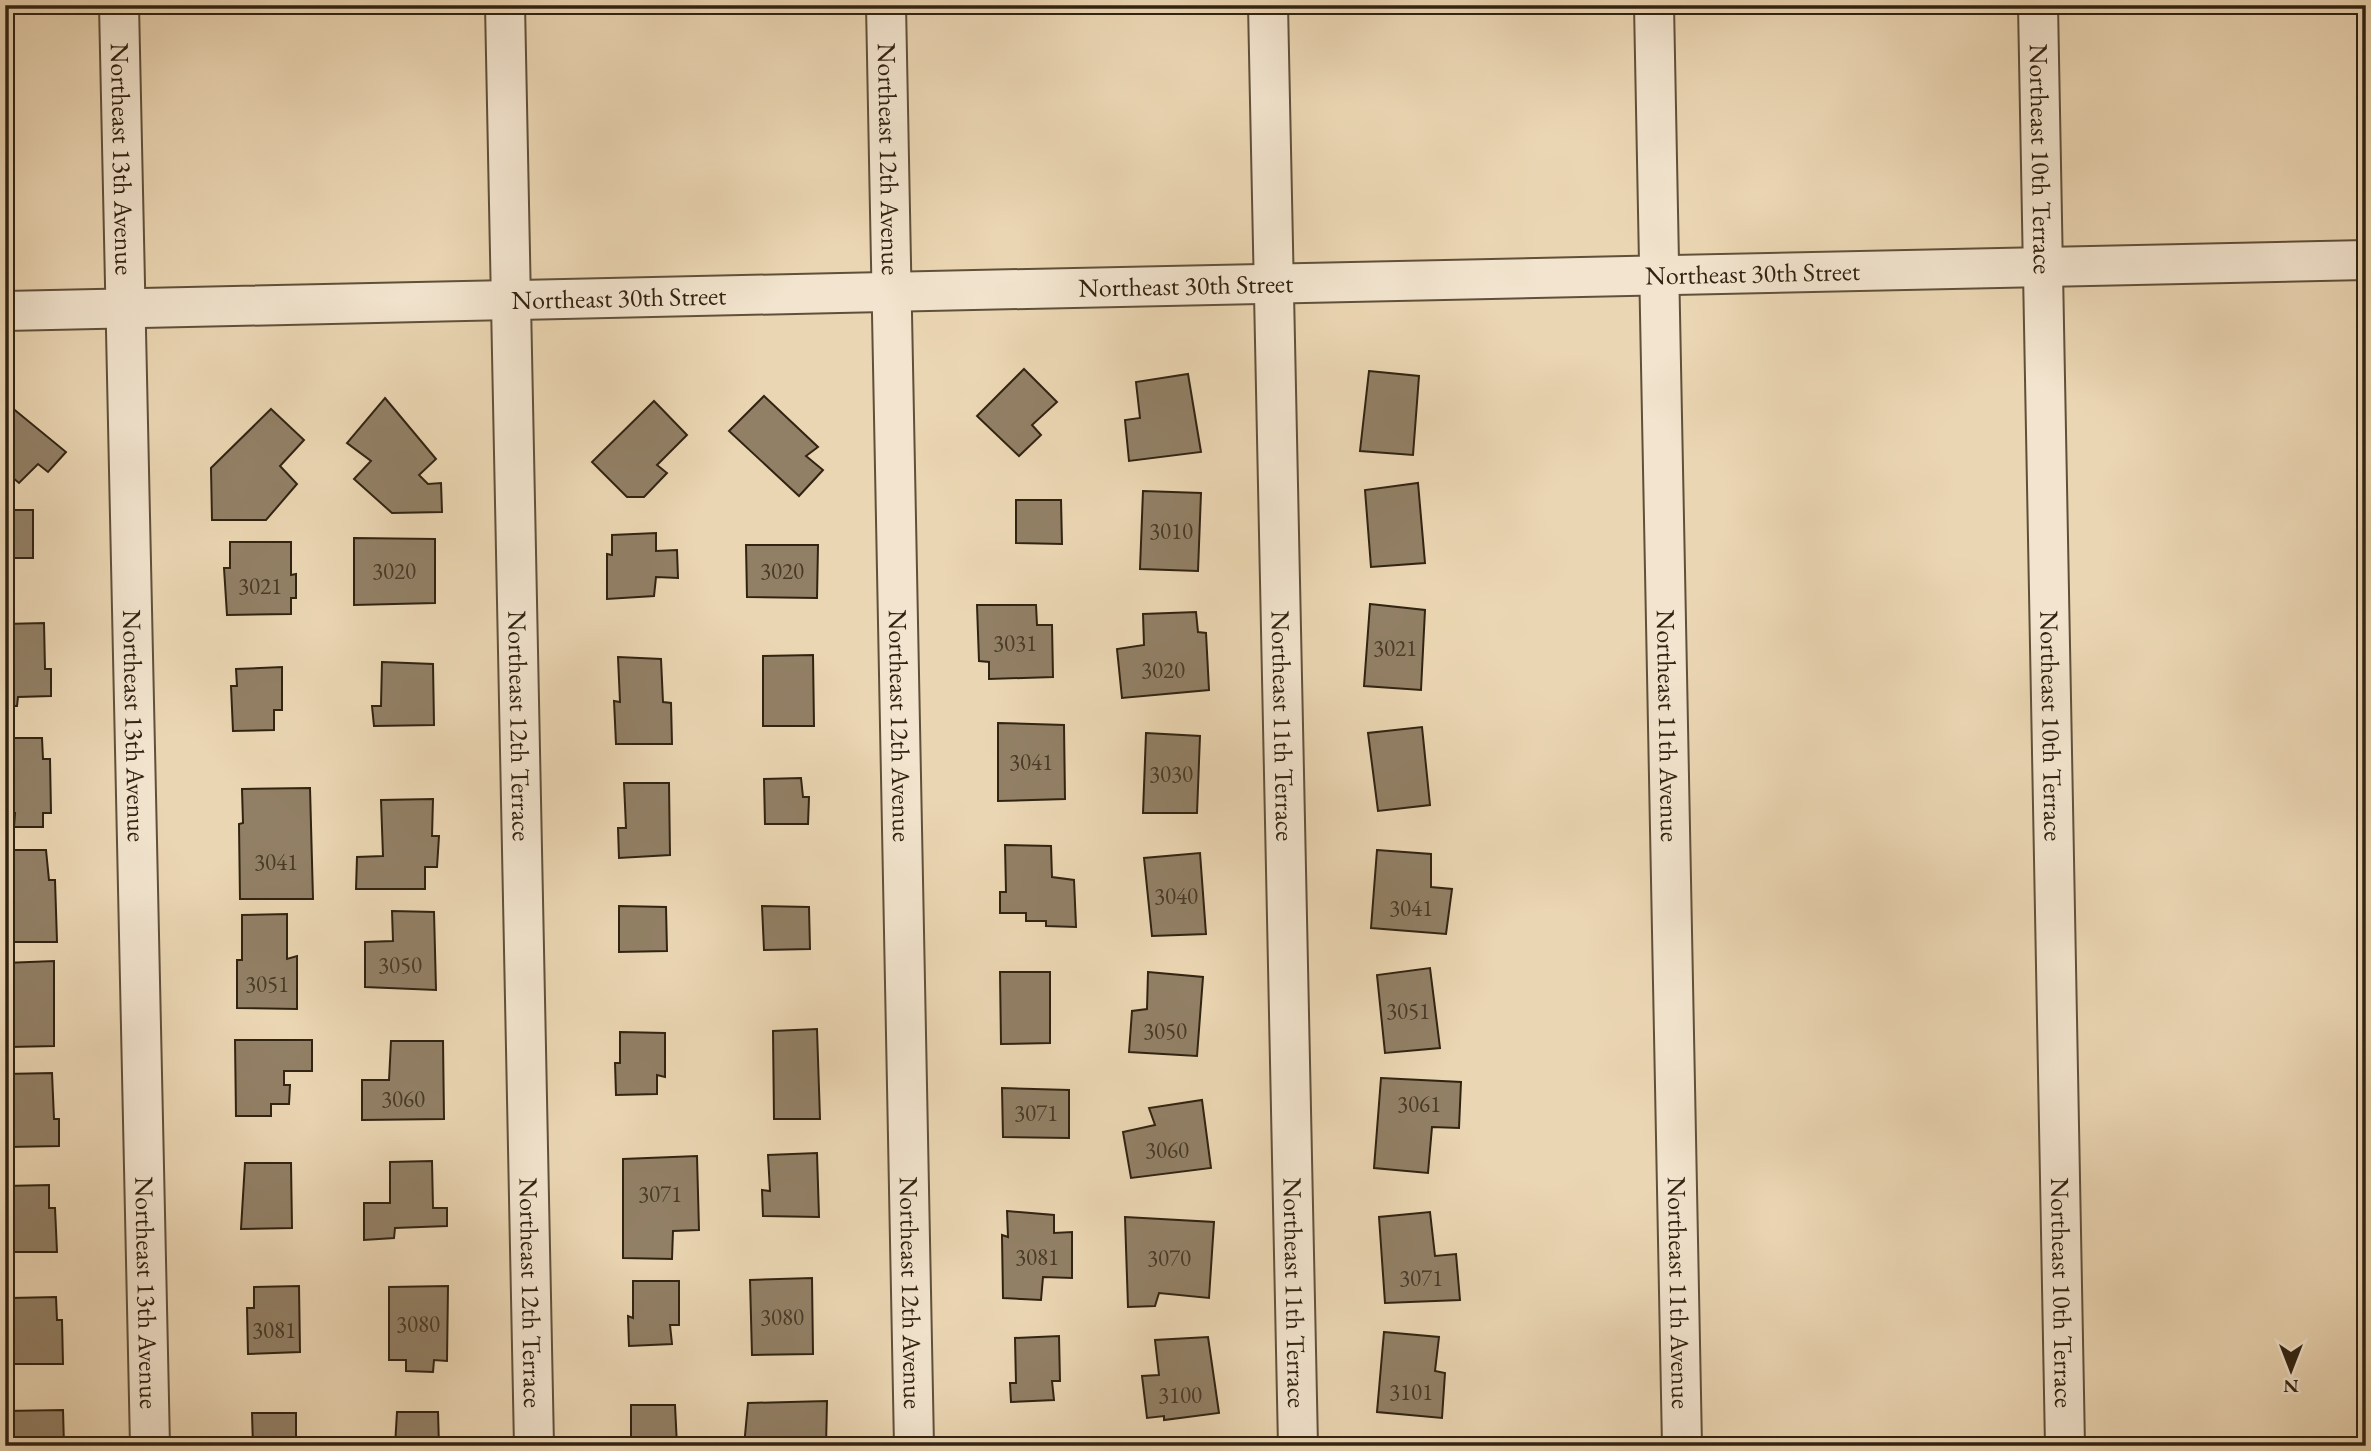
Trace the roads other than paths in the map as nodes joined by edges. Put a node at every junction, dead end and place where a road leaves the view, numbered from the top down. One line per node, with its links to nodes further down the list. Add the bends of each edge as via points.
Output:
1 (119, 5): 13 (street, Northeast 13th Avenue)
2 (505, 5): 12 (street, Northeast 12th Terrace)
3 (886, 5): 11 (street, Northeast 12th Avenue)
4 (1268, 5): 10 (street, Northeast 11th Terrace)
5 (1654, 5): 9 (street, Northeast 11th Avenue)
6 (2038, 5): 8 (street, Northeast 10th Terrace)
7 (2366, 260): 8 (street, Northeast 30th Street)
8 (2044, 266): 9 (street, Northeast 30th Street); 20 (street, Northeast 10th Terrace)
9 (1660, 275): 10 (street, Northeast 30th Street); 19 (street, Northeast 11th Avenue)
10 (1273, 283): 11 (street, Northeast 30th Street); 18 (street, Northeast 11th Terrace)
11 (892, 292): 12 (street, Northeast 30th Street); 17 (street, Northeast 12th Avenue)
12 (512, 300): 13 (street, Northeast 30th Street); 16 (street, Northeast 12th Terrace)
13 (126, 309): 14 (street, Northeast 30th Street); 15 (street, Northeast 13th Avenue)
14 (5, 311)
15 (150, 1446)
16 (534, 1446)
17 (914, 1446)
18 (1298, 1446)
19 (1682, 1446)
20 (2065, 1446)

